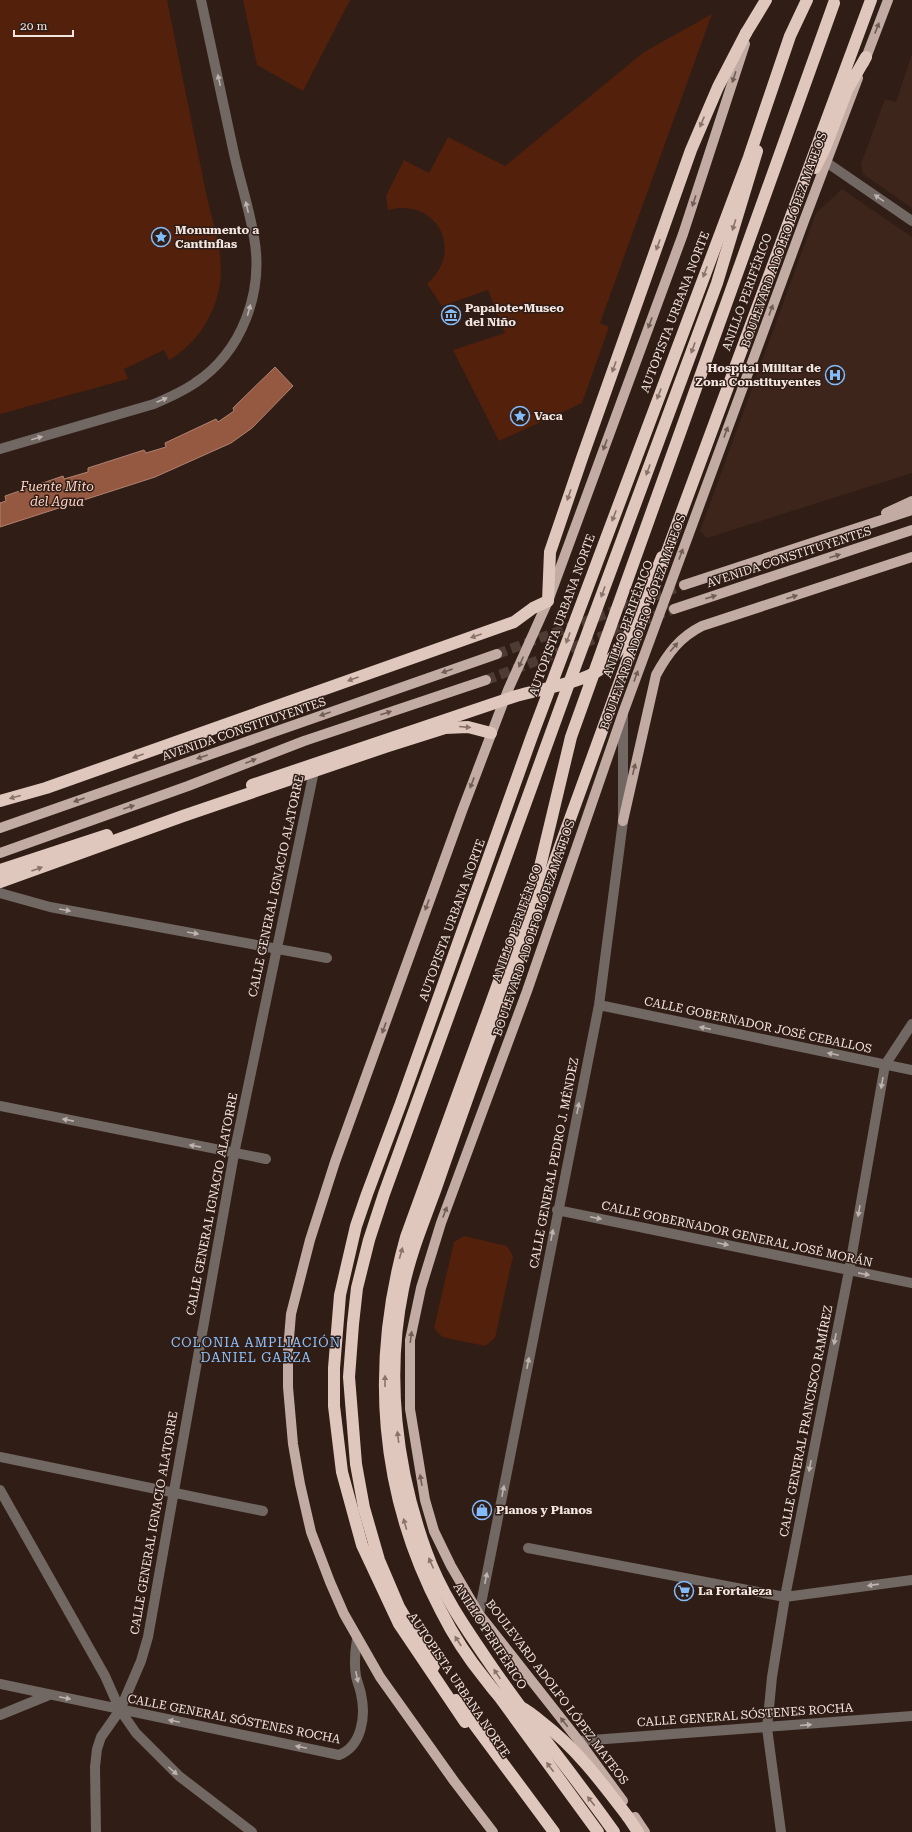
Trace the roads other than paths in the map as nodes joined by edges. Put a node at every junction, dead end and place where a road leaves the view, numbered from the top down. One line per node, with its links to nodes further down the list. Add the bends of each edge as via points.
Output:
1 (201, 0): 14 (street, one-way to 1, via 154,404 178,394 196,383 225,357 247,318 256,273 254,238)
2 (759, 0): 21 (main road, one-way to 21, via 683,234)
3 (766, 0): 21 (highway, one-way to 21, bridge, via 718,87 691,150 550,552)
4 (802, 0): 68 (highway, one-way to 68, via 717,283 384,1194 357,1288 349,1377 351,1415 364,1508 379,1560 399,1607 445,1683)
5 (807, 0): 67 (highway, AUTOPISTA URBANA NORTE, one-way to 67, bridge, via 790,36 749,157 537,722 407,1088 366,1194 340,1295 334,1368 334,1406 342,1472 362,1545 399,1624 465,1722)
6 (835, 0): 58 (highway, AUTOPISTA URBANA NORTE, one-way to 6, bridge, via 449,1626 423,1575 405,1526 391,1465 385,1409 385,1354 390,1301 406,1237 539,871 571,737)
7 (865, 0): 32 (highway, bridge, via 662,557 630,634 616,654 601,669 580,679 518,696)
8 (870, 0): 13 (highway, ANILLO PERIFÉRICO)
9 (888, 0): 10 (main road, BOULEVARD ADOLFO LÓPEZ MATEOS, one-way to 9)
10 (866, 57): 11 (main road, BOULEVARD ADOLFO LÓPEZ MATEOS); 13 (highway, via 847,90 825,148)
11 (826, 162): 12 (street, one-way to 11); 25 (main road, BOULEVARD ADOLFO LÓPEZ MATEOS, one-way to 11)
12 (912, 221)
13 (786, 229): 70 (highway, ANILLO PERIFÉRICO, one-way to 13, via 521,1710 465,1628 448,1600 426,1553 410,1502 395,1414 394,1378 398,1331 403,1289 458,1124)
14 (0, 449)
15 (912, 501): 17 (main road)
16 (912, 510): 17 (main road, AVENIDA CONSTITUYENTES)
17 (856, 528): 20 (main road, AVENIDA CONSTITUYENTES)
18 (912, 530): 22 (main road, AVENIDA CONSTITUYENTES, one-way to 18)
19 (912, 557): 29 (main road, one-way to 19, via 656,675 682,638 702,626)
20 (684, 585)
21 (548, 601): 26 (main road, one-way to 26); 28 (highway, one-way to 28, via 508,624 46,788)
22 (674, 609)
23 (498, 654): 30 (main road, AVENIDA CONSTITUYENTES, one-way to 30)
24 (486, 680): 31 (main road, one-way to 24, via 188,786 304,740)
25 (623, 713): 29 (street, CALLE GENERAL PEDRO J. MÉNDEZ); 54 (main road, BOULEVARD ADOLFO LÓPEZ MATEOS, one-way to 25, via 447,1559 434,1531 425,1500 410,1409 410,1340 421,1288 441,1223 527,991)
26 (491, 733): 27 (highway, one-way to 26, via 445,728 468,727); 55 (main road, one-way to 55, via 331,1174 310,1240 291,1314 288,1387 293,1444 300,1484 311,1532 330,1582)
27 (314, 771): 33 (highway, one-way to 27); 35 (street, CALLE GENERAL IGNACIO ALATORRE)
28 (0, 801)
29 (622, 821): 37 (street, CALLE GENERAL PEDRO J. MÉNDEZ)
30 (0, 828)
31 (0, 853)
32 (0, 870)
33 (0, 882)
34 (0, 893): 35 (street, one-way to 35, via 50,907)
35 (276, 948): 36 (street); 42 (street, CALLE GENERAL IGNACIO ALATORRE)
36 (327, 958)
37 (599, 1005): 39 (street, CALLE GOBERNADOR JOSÉ CEBALLOS, one-way to 37); 44 (street, CALLE GENERAL PEDRO J. MÉNDEZ, one-way to 37)
38 (912, 1024): 39 (street, CALLE GENERAL FRANCISCO RAMÍREZ)
39 (885, 1065): 40 (street, CALLE GOBERNADOR JOSÉ CEBALLOS); 45 (street, CALLE GENERAL FRANCISCO RAMÍREZ, one-way to 45)
40 (912, 1070)
41 (0, 1106): 42 (street, one-way to 41)
42 (234, 1154): 43 (street); 49 (street, CALLE GENERAL IGNACIO ALATORRE)
43 (266, 1159)
44 (557, 1210): 45 (street, CALLE GOBERNADOR GENERAL JOSÉ MORÁN, one-way to 45); 54 (street, CALLE GENERAL PEDRO J. MÉNDEZ, one-way to 44)
45 (849, 1271): 46 (street, CALLE GOBERNADOR GENERAL JOSÉ MORÁN, one-way to 46); 53 (street, CALLE GENERAL FRANCISCO RAMÍREZ, one-way to 53)
46 (912, 1284)
47 (0, 1457): 49 (street)
48 (0, 1490): 59 (street, via 97,1662)
49 (173, 1492): 50 (street); 59 (street, CALLE GENERAL IGNACIO ALATORRE, via 148,1637 141,1661)
50 (263, 1511)
51 (528, 1548): 53 (street)
52 (912, 1580): 53 (street, one-way to 53)
53 (785, 1597): 62 (street, CALLE GENERAL FRANCISCO RAMÍREZ)
54 (479, 1614): 63 (main road, BOULEVARD ADOLFO LÓPEZ MATEOS, one-way to 54)
55 (357, 1639): 59 (street, CALLE GENERAL SÓSTENES ROCHA, one-way to 59, via 354,1658 361,1695 362,1720 354,1744 339,1755); 66 (main road, via 380,1677 454,1781)
56 (0, 1684): 57 (street, CALLE GENERAL SÓSTENES ROCHA)
57 (50, 1695): 59 (street, CALLE GENERAL SÓSTENES ROCHA, one-way to 59); 60 (street)
58 (498, 1695): 69 (highway, AUTOPISTA URBANA NORTE, one-way to 58); 71 (highway, bridge, via 523,1708 558,1734 586,1762)
59 (120, 1710): 64 (street, CALLE GENERAL IGNACIO ALATORRE, via 101,1737 98,1749 95,1767); 65 (street, one-way to 65, via 136,1734 166,1764)
60 (0, 1715)
61 (912, 1716): 62 (street, CALLE GENERAL SÓSTENES ROCHA, one-way to 61)
62 (767, 1728): 63 (street, CALLE GENERAL SÓSTENES ROCHA); 73 (street, CALLE GENERAL FRANCISCO RAMÍREZ)
63 (579, 1741): 72 (main road, BOULEVARD ADOLFO LÓPEZ MATEOS)
64 (96, 1832)
65 (252, 1832)
66 (494, 1832)
67 (546, 1832)
68 (554, 1832)
69 (598, 1832)
70 (614, 1832)
71 (638, 1832)
72 (645, 1832)
73 (781, 1832)

